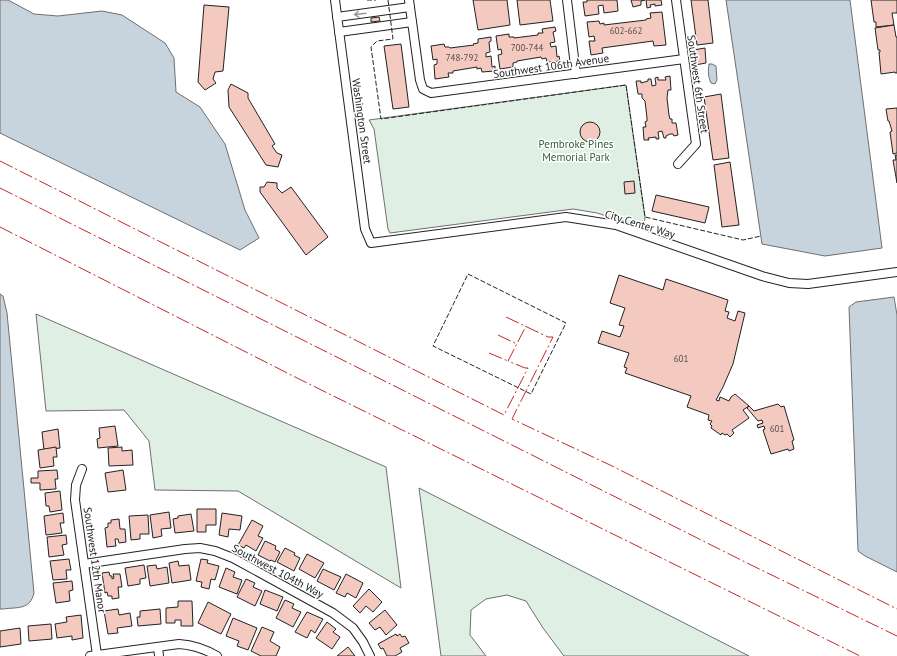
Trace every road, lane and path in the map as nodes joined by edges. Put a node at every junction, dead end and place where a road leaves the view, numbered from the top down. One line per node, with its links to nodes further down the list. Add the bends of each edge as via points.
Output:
1 (335, 0): 6 (street, Washington Street)
2 (567, 0): 11 (street)
3 (676, 0): 10 (street, Southwest 6th Street)
4 (410, 4): 5 (street); 7 (street)
5 (382, 11): 6 (street, one-way to 6); 8 (street)
6 (337, 17): 9 (street, Washington Street)
7 (412, 22): 8 (street); 11 (street, Southwest 106th Avenue, via 420,80 423,89 431,93)
8 (384, 26): 9 (street)
9 (339, 32): 13 (street, Washington Street, via 365,229)
10 (684, 59): 11 (street, Southwest 106th Avenue); 12 (street, Southwest 6th Street, via 696,144)
11 (576, 74)
12 (678, 164)
13 (371, 243): 14 (street, City Center Way, via 566,217 616,226 789,283 816,284)
14 (897, 272)
15 (82, 469): 16 (street, Southwest 12th Manor, via 76,485 75,500)
16 (84, 564): 18 (street, Southwest 12th Manor); 21 (street, Southwest 104th Way, via 185,549 215,551 233,558 333,613 353,628)
17 (158, 646): 18 (street); 19 (street); 20 (street, via 186,644)
18 (94, 656)
19 (159, 656)
20 (218, 656)
21 (370, 656)

